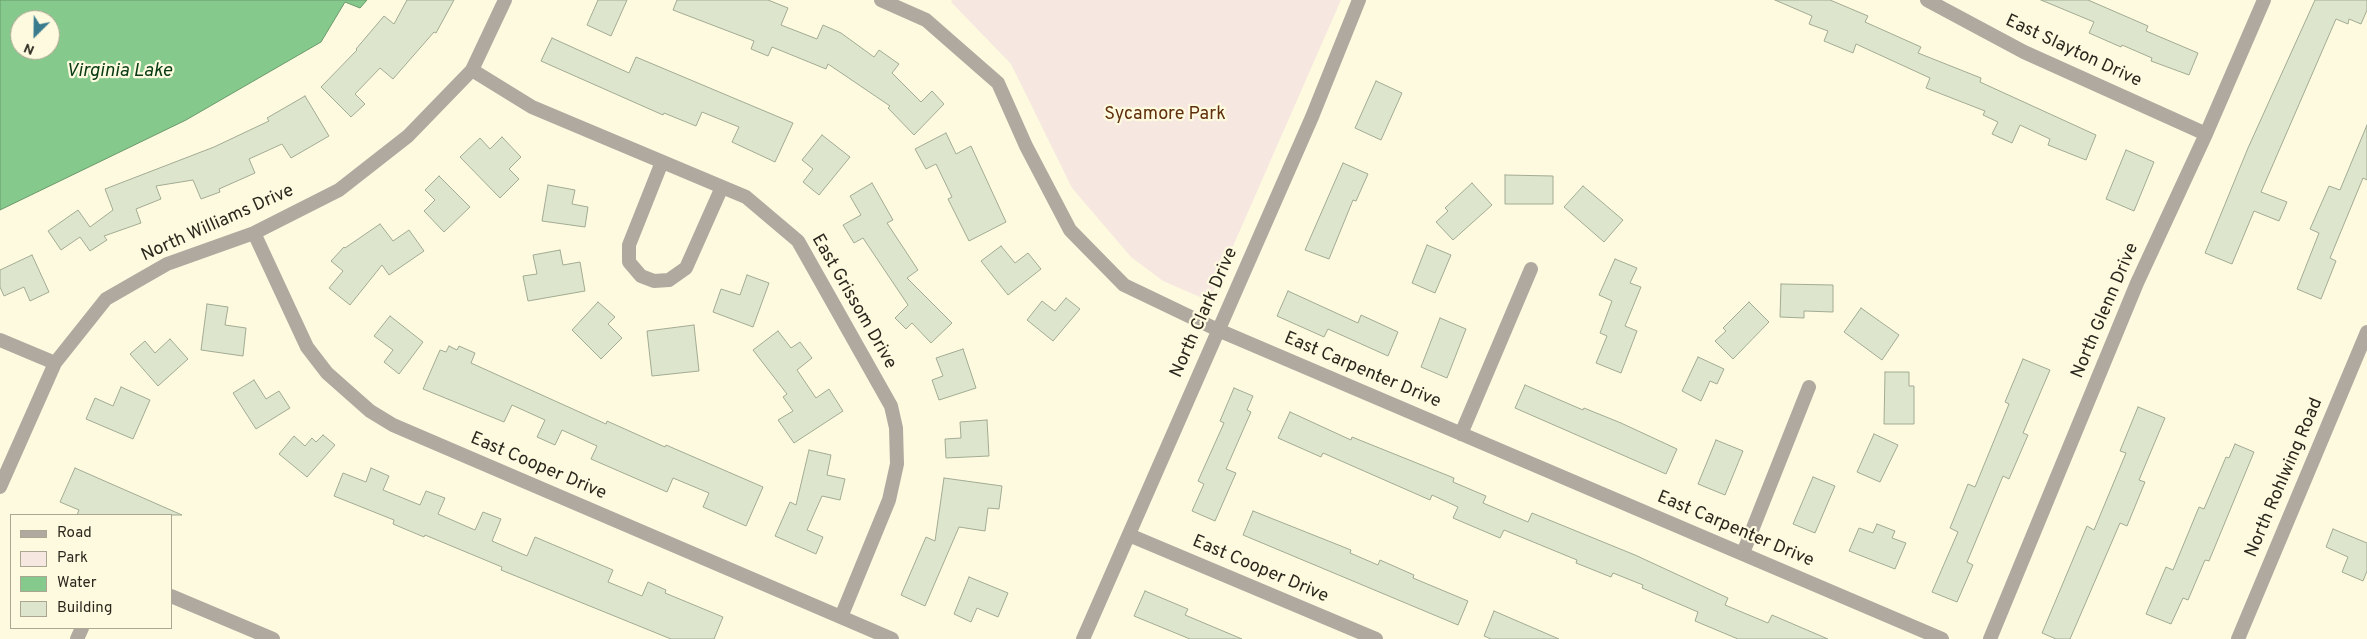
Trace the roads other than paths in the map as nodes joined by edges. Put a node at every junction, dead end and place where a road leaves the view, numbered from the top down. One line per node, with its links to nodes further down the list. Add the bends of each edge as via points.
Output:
1 (505, 0): 6 (street, North Williams Drive)
2 (881, 0): 12 (street, East Carpenter Drive, via 926,20 998,83 1026,146 1070,230 1124,285)
3 (1359, 0): 12 (street, North Clark Drive, via 1312,117)
4 (1927, 0): 7 (street, East Slayton Drive, via 2024,52)
5 (2264, 0): 7 (street, North Glenn Drive)
6 (472, 70): 8 (street, East Grissom Drive, via 532,107); 10 (street, North Williams Drive, via 408,136 339,190)
7 (2206, 134): 28 (street, North Glenn Drive, via 2137,283)
8 (662, 162): 9 (street, East Grissom Drive); 9 (street, via 629,245 629,262 641,276 654,281 669,280 686,268)
9 (722, 187): 22 (street, East Grissom Drive, via 746,197 798,241 891,406 897,445 894,482)
10 (254, 233): 15 (street, North Williams Drive, via 167,264 106,299); 22 (street, East Cooper Drive, via 307,347 327,373 370,411 393,425)
11 (1531, 269): 17 (street)
12 (1218, 330): 17 (street, East Carpenter Drive); 19 (street, North Clark Drive)
13 (2367, 332): 29 (street, North Rohlwing Road)
14 (0, 340): 15 (street)
15 (55, 363): 18 (street, North Williams Drive)
16 (1809, 387): 20 (street)
17 (1461, 434): 20 (street, East Carpenter Drive)
18 (0, 487)
19 (1129, 535): 25 (street, North Clark Drive); 26 (street, East Cooper Drive)
20 (1743, 553): 27 (street, East Carpenter Drive)
21 (172, 596): 23 (street)
22 (841, 617): 24 (street, East Cooper Drive)
23 (273, 639)
24 (892, 639)
25 (1083, 639)
26 (1376, 639)
27 (1942, 639)
28 (1990, 639)
29 (2238, 639)

